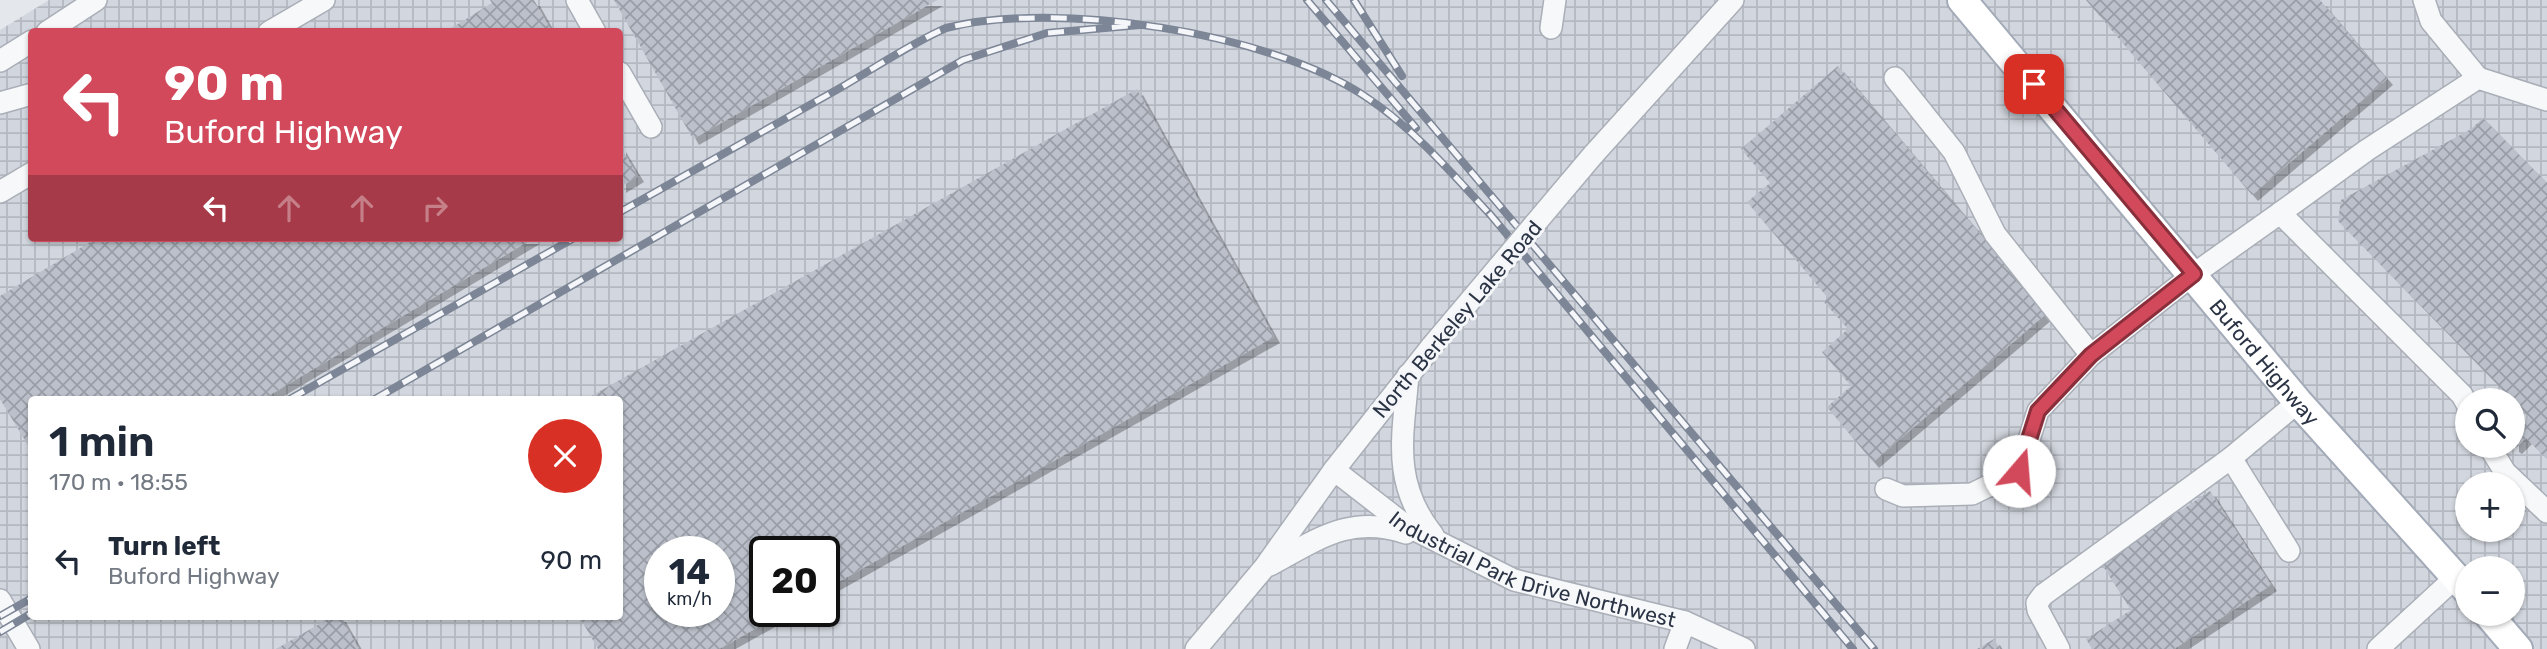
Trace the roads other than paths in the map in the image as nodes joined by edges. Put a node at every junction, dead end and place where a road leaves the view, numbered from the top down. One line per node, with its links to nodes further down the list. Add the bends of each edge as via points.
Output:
1 (96, 0): 8 (street)
2 (324, 0): 9 (street)
3 (577, 0): 10 (street)
4 (1555, 0): 11 (street)
5 (1733, 0): 26 (street, North Berkeley Lake Road, bridge, via 1593,155)
6 (1962, 0): 24 (main road, Buford Highway)
7 (2424, 0): 16 (street, via 2431,21)
8 (53, 28)
9 (276, 28)
10 (593, 28)
11 (1551, 28)
12 (28, 44): 13 (street)
13 (0, 61)
14 (623, 78): 20 (street)
15 (1895, 78): 25 (street, via 1954,152 1995,234)
16 (2478, 78): 18 (street); 23 (street)
17 (28, 95): 19 (street)
18 (2547, 100)
19 (0, 103)
20 (651, 127)
21 (28, 175): 22 (street)
22 (0, 192)
23 (2280, 213): 24 (street); 27 (street)
24 (2194, 274): 25 (street); 28 (main road, Buford Highway)
25 (2091, 355): 32 (street, via 2038,411 2019,471 1972,494 1903,496)
26 (1408, 375): 31 (street, North Berkeley Lake Road); 34 (street, via 1402,470 1416,514)
27 (2455, 388)
28 (2298, 402): 29 (street); 37 (main road, Buford Highway)
29 (2231, 458): 35 (street); 46 (street, via 2043,595 2038,610)
30 (2496, 458): 33 (street)
31 (1334, 470): 34 (street, Industrial Park Drive Northwest, via 1405,525); 36 (street, North Berkeley Lake Road)
32 (1885, 489)
33 (2547, 512)
34 (1441, 545): 36 (street, via 1381,524 1343,528); 40 (street, Industrial Park Drive Northwest, via 1514,580)
35 (2289, 551)
36 (1264, 568): 43 (street, North Berkeley Lake Road)
37 (2455, 576)
38 (2455, 589): 47 (street)
39 (0, 600): 42 (street)
40 (1685, 622): 44 (street); 45 (street, Industrial Park Drive Northwest)
41 (2498, 626): 48 (main road)
42 (29, 649)
43 (1196, 649)
44 (1675, 649)
45 (1744, 649)
46 (2059, 649)
47 (2378, 649)
48 (2518, 649)

